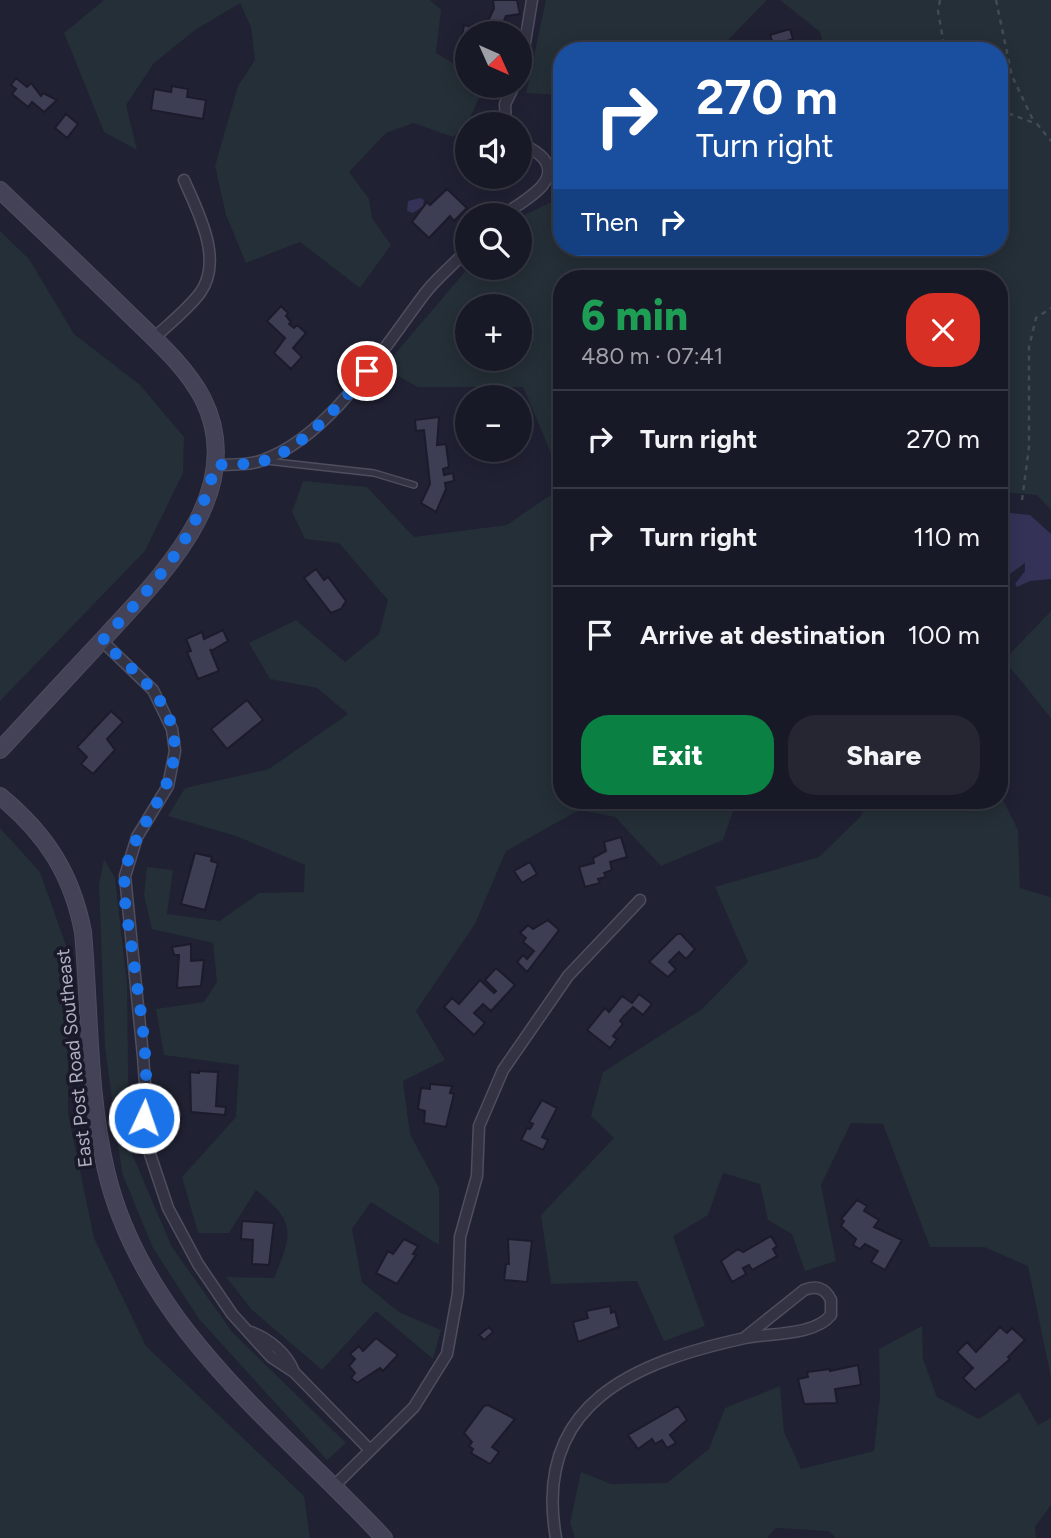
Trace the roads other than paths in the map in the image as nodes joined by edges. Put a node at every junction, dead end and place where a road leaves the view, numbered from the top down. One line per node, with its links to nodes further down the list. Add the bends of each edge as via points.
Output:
1 (532, 0): 2 (street)
2 (529, 21)
3 (532, 150): 6 (street, via 542,156 548,172 544,186)
4 (184, 180): 8 (street, via 208,245 209,273 196,297)
5 (0, 190): 8 (main road)
6 (521, 203)
7 (455, 262): 9 (street, via 342,401 309,432)
8 (154, 338): 10 (main road, via 202,397 215,434)
9 (264, 460): 10 (street); 11 (lane, via 374,473)
10 (215, 465): 12 (main road, via 202,512 187,540)
11 (414, 485)
12 (102, 641): 13 (main road); 17 (street, via 153,690 172,729 175,751 168,786 136,837 125,876 145,1087 143,1133 182,1237 232,1314 284,1355 294,1372)
13 (0, 750)
14 (0, 796): 18 (main road, East Post Road Southeast, via 44,838 77,903 100,1143 114,1202 130,1242 159,1294 191,1337)
15 (640, 900): 17 (street, via 568,976 503,1070 479,1126 477,1176 460,1237 458,1293 447,1354 414,1407)
16 (744, 1338): 16 (street, via 817,1326 831,1315 831,1300 821,1289 804,1290); 20 (street, via 634,1373 588,1405 565,1443 555,1474)
17 (370, 1450): 18 (street)
18 (334, 1486): 19 (main road, East Post Road Southeast)
19 (384, 1538)
20 (556, 1538)

